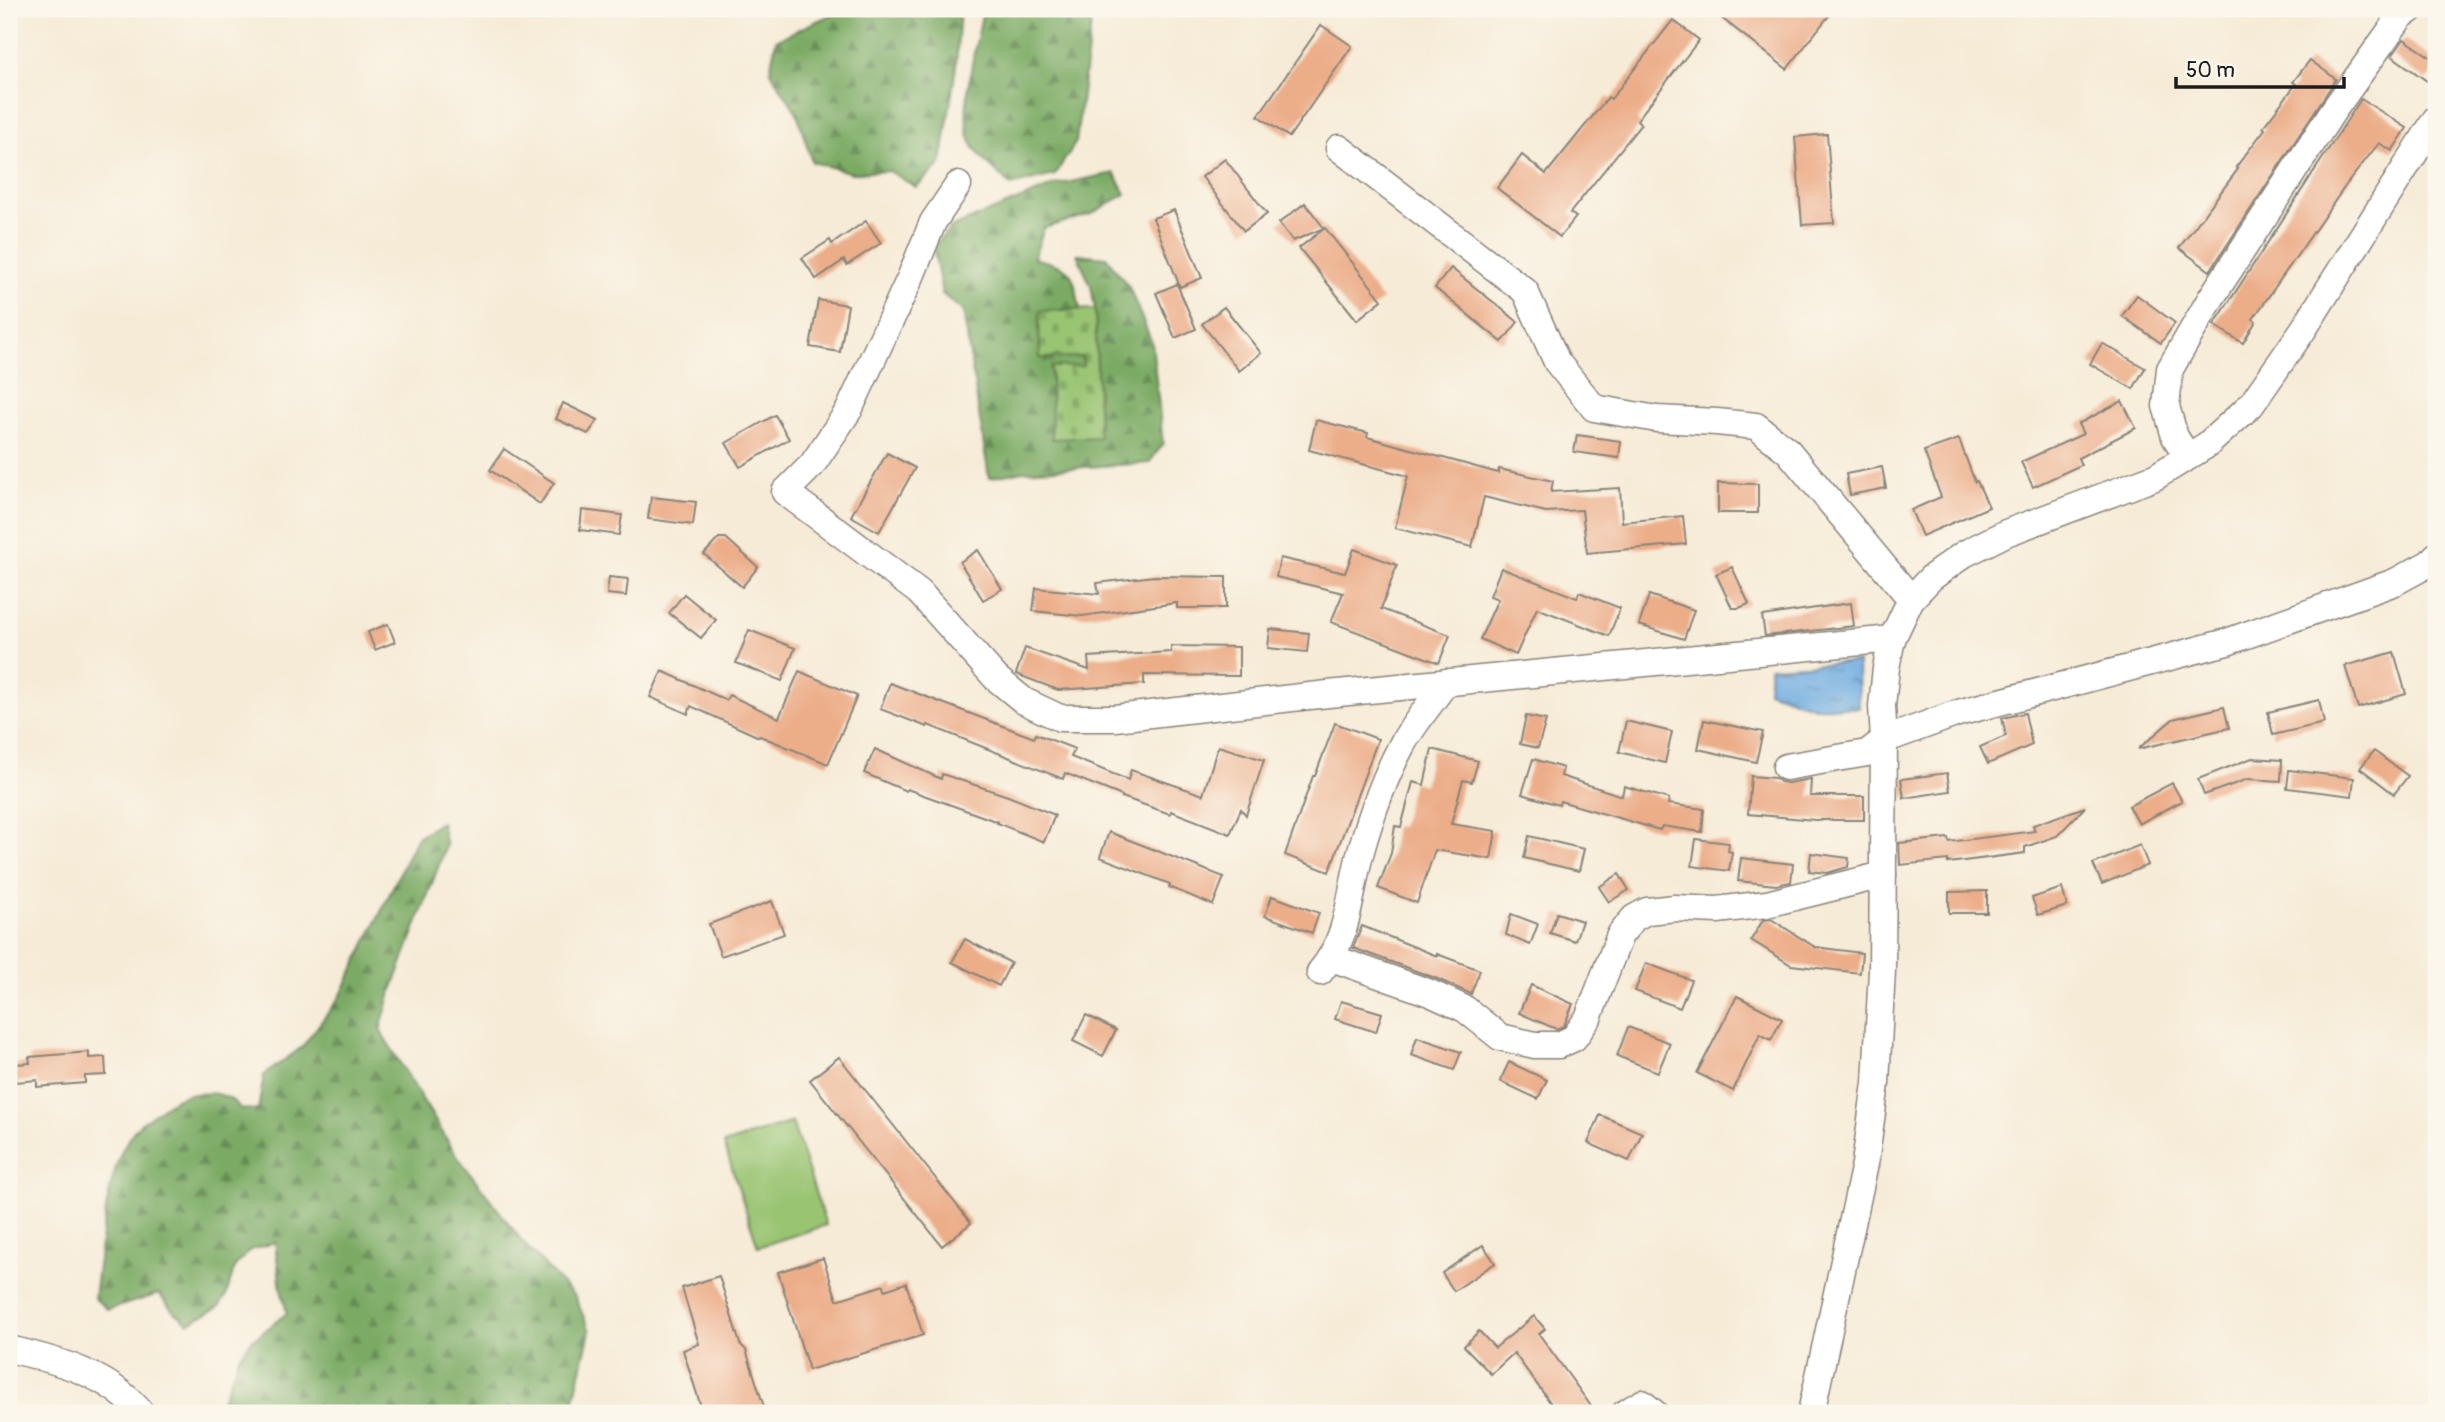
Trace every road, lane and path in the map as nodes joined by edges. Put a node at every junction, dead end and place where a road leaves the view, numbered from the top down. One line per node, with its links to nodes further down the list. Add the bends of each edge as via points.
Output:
1 (2411, 9): 5 (street, via 2401,16 2333,111 2170,369 2166,406 2175,437)
2 (2436, 119): 5 (street, via 2251,405)
3 (1339, 148): 7 (street, via 1525,291 1557,362 1594,408 1657,419 1756,426 1788,451)
4 (958, 185): 9 (street, via 933,222 849,410 812,466 785,492 919,592 996,678 1024,701 1060,718 1115,718)
5 (2188, 457): 7 (street, via 2155,477 2006,533 1964,554)
6 (2436, 556): 10 (street, via 2395,582 2227,642 1958,713)
7 (1911, 599): 8 (street)
8 (1892, 639): 9 (street); 10 (street, via 1882,706)
9 (1446, 682): 12 (street, via 1404,741 1386,776 1361,849 1348,918 1326,965 1441,998 1465,1009 1500,1037 1559,1045 1574,1038 1588,1018 1620,935 1647,911 1767,904)
10 (1884, 740): 11 (street, via 1867,753); 12 (street)
11 (1786, 767)
12 (1883, 876): 17 (street, via 1874,1097 1865,1164)
13 (9, 1349): 14 (street, via 92,1375 129,1398)
14 (141, 1413)
15 (1625, 1413): 16 (street, via 1642,1403)
16 (1654, 1413)
17 (1811, 1413)

